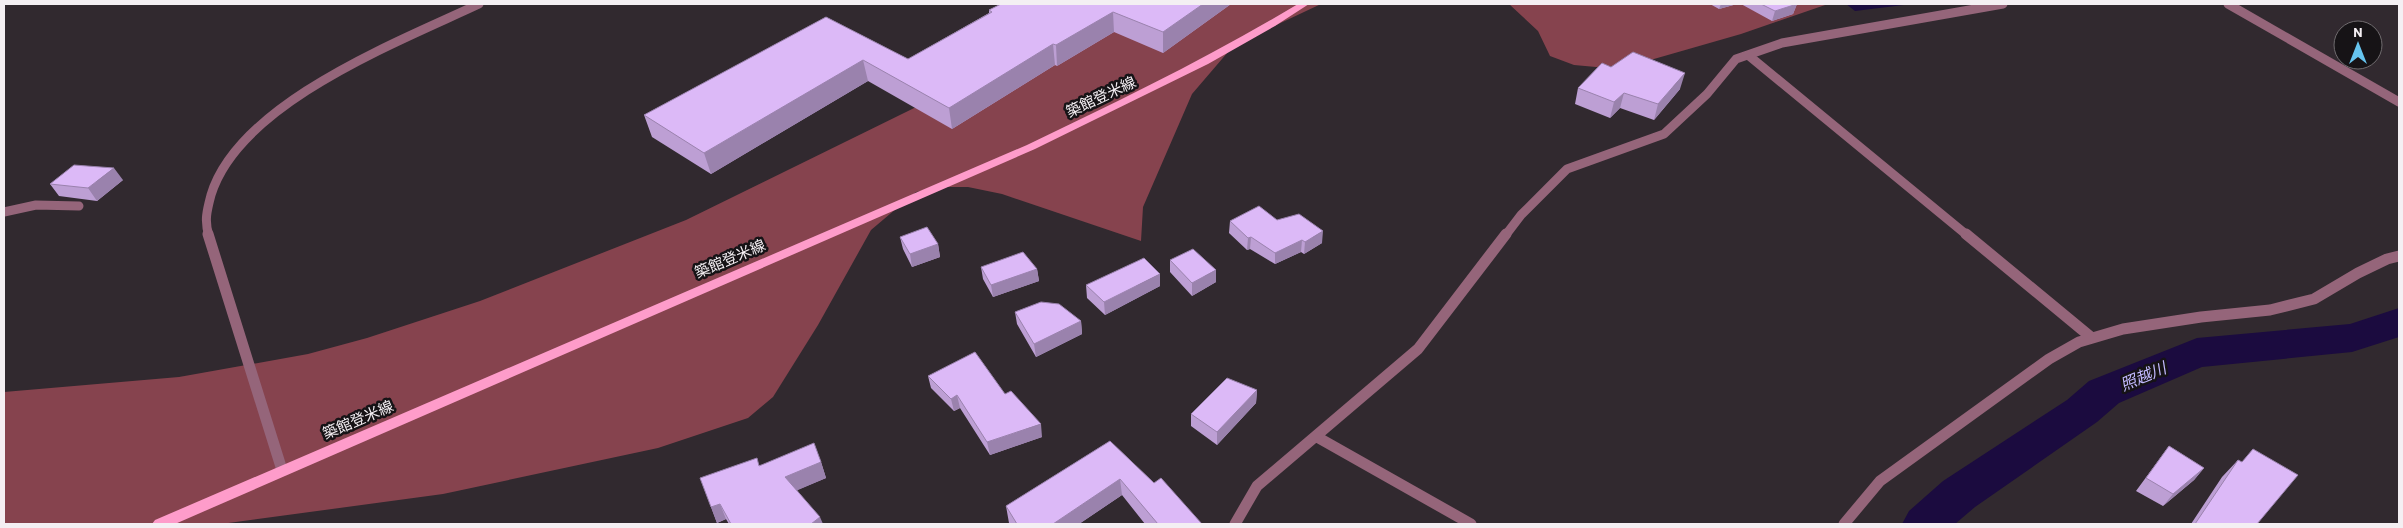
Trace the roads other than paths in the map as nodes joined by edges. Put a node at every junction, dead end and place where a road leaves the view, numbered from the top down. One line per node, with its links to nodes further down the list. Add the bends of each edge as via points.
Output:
1 (479, 4): 12 (street, via 305,92 260,125 228,159 210,194 205,224)
2 (1304, 4): 12 (main road, 築館登米線, via 1247,40 1167,83 1031,147)
3 (2002, 4): 5 (street, via 1782,43)
4 (2228, 4): 6 (street)
5 (1748, 55): 10 (street); 11 (street, via 1736,60 1664,134 1567,169 1521,215 1418,349)
6 (2399, 102)
7 (79, 206): 8 (street, via 36,204)
8 (4, 212)
9 (2399, 256): 10 (street, via 2358,273 2314,299 2270,310 2123,329)
10 (2092, 338): 16 (street, via 2049,359 1880,481)
11 (1318, 437): 14 (street, via 1258,486); 15 (street)
12 (282, 470): 13 (main road, 築館登米線)
13 (160, 524)
14 (1235, 524)
15 (1470, 524)
16 (1844, 524)

